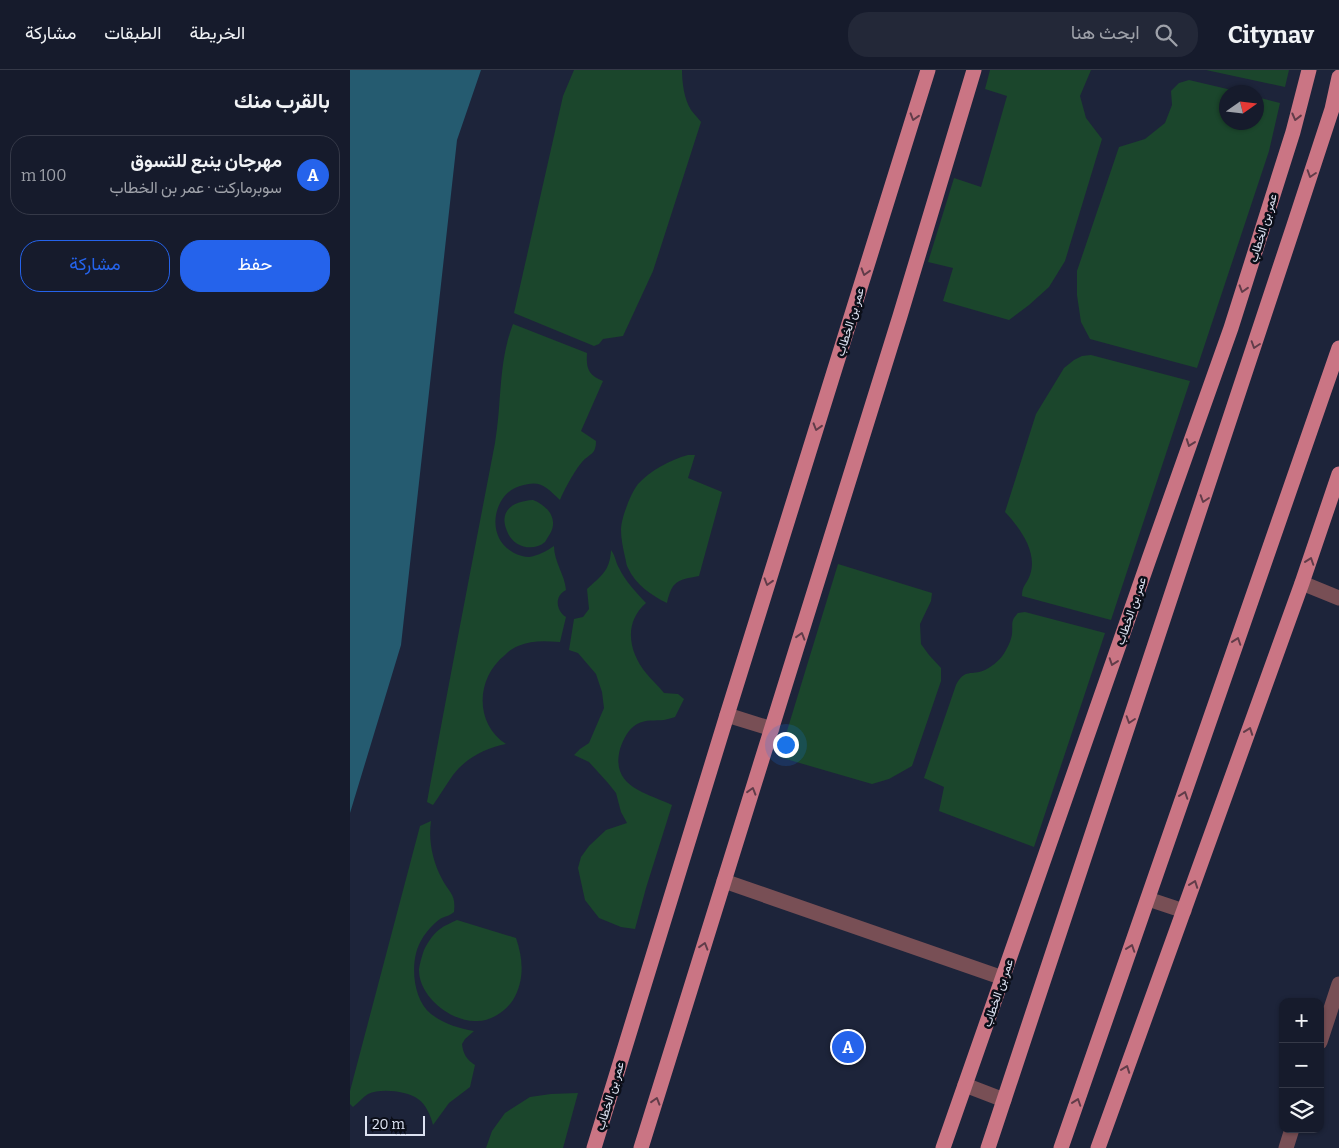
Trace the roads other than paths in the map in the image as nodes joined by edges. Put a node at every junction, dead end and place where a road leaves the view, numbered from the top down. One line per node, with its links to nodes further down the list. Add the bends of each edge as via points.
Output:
1 (928, 70): 9 (main road, عمر بن الخطاب, one-way to 9)
2 (974, 70): 10 (main road, one-way to 2)
3 (1309, 70): 14 (main road, عمر بن الخطاب, one-way to 14, via 1293,132 1231,328)
4 (1339, 77): 18 (main road, one-way to 18, via 1332,109)
5 (1339, 348): 12 (main road, one-way to 5)
6 (1339, 474): 7 (main road, one-way to 6)
7 (1302, 583): 8 (street); 13 (main road, one-way to 7)
8 (1339, 598)
9 (727, 715): 10 (street); 20 (main road, عمر بن الخطاب)
10 (772, 729): 11 (main road, one-way to 10)
11 (724, 881): 14 (street); 21 (main road, one-way to 11)
12 (1148, 899): 13 (street); 24 (main road, one-way to 12)
13 (1184, 912): 25 (main road, one-way to 13)
14 (1003, 978): 17 (main road, عمر بن الخطاب)
15 (1339, 984): 16 (street)
16 (1324, 1030)
17 (965, 1085): 18 (street); 22 (main road, عمر بن الخطاب)
18 (1004, 1100): 23 (main road)
19 (1291, 1133): 26 (street)
20 (594, 1148)
21 (641, 1148)
22 (943, 1148)
23 (988, 1148)
24 (1061, 1148)
25 (1098, 1148)
26 (1286, 1148)

